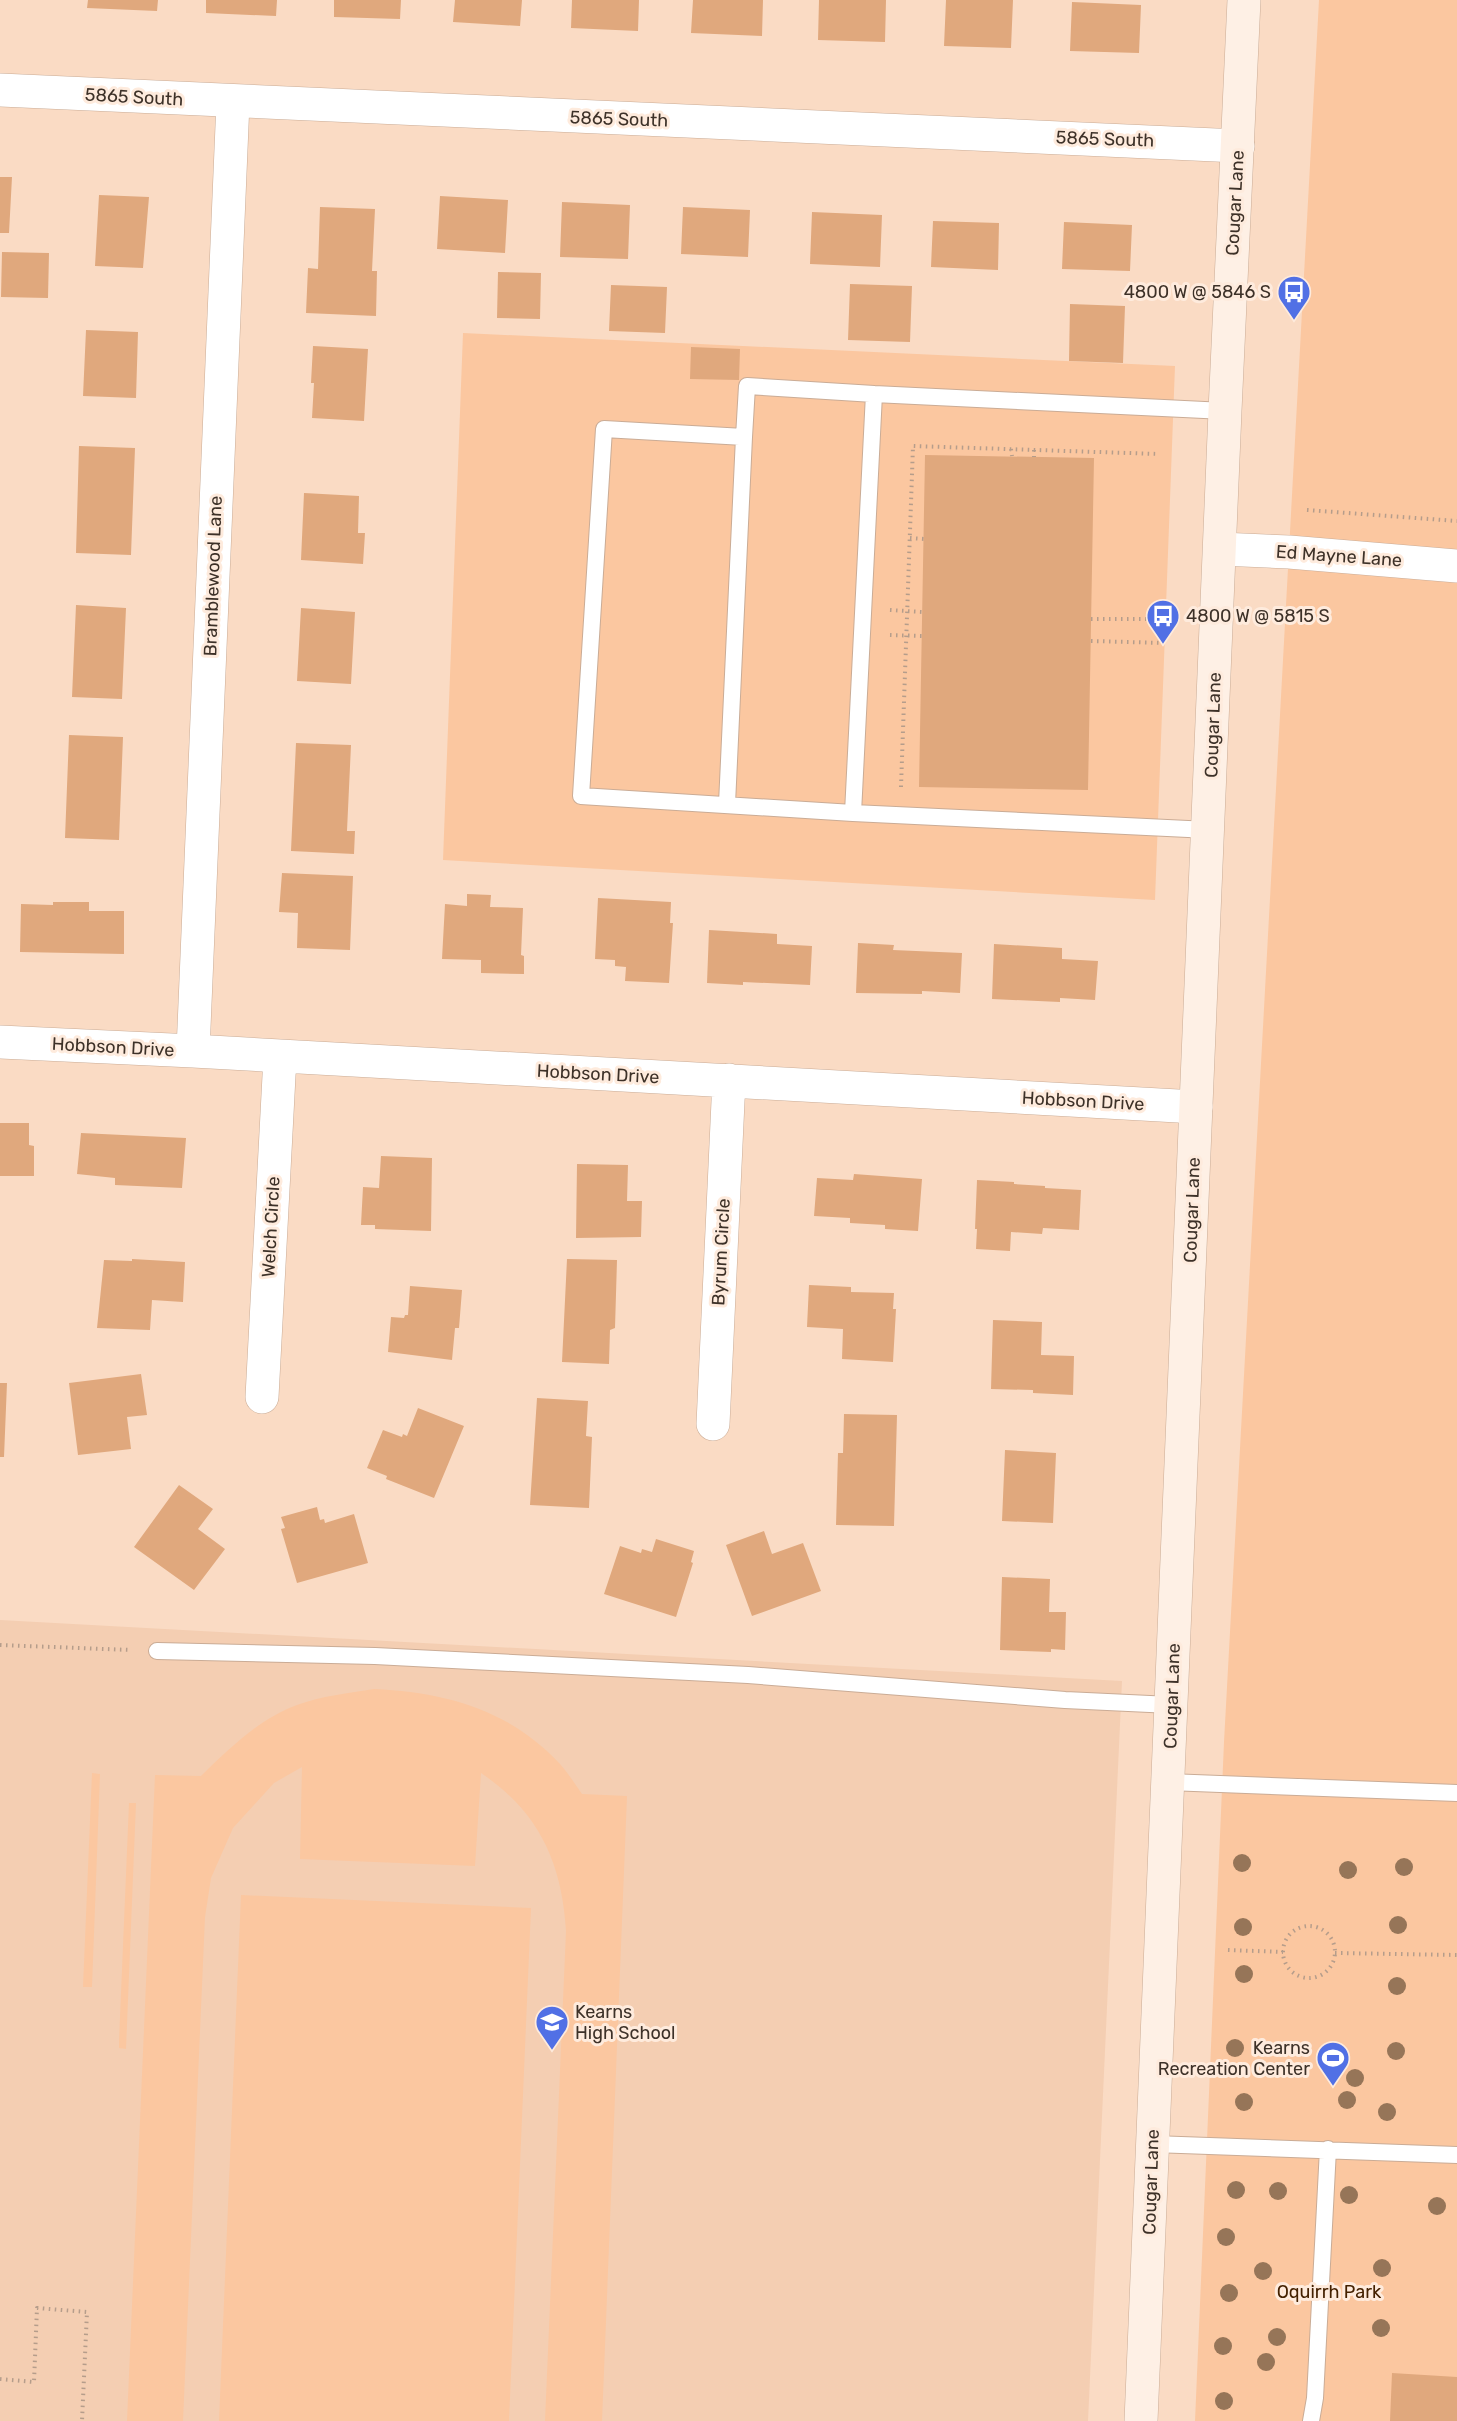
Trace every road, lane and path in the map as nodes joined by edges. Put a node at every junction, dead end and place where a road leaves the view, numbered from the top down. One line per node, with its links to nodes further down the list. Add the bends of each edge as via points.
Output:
1 (1244, 0): 4 (main road, Cougar Lane)
2 (0, 90): 3 (street, 5865 South)
3 (233, 102): 4 (street, 5865 South); 31 (street, Bramblewood Lane)
4 (1238, 146): 6 (main road, Cougar Lane)
5 (873, 394): 6 (lane); 7 (lane, via 747,386); 28 (lane)
6 (1225, 411): 17 (main road, Cougar Lane)
7 (744, 437): 27 (lane); 27 (lane, via 604,429 581,795)
8 (1011, 449): 9 (path); 11 (path); 15 (path, via 913,446)
9 (1034, 450): 10 (path); 12 (path)
10 (1159, 454)
11 (1012, 456)
12 (1034, 457)
13 (1307, 510): 14 (path)
14 (1457, 521)
15 (910, 538): 16 (path); 22 (path)
16 (924, 539)
17 (1220, 549): 18 (street, Ed Mayne Lane); 29 (main road, Cougar Lane)
18 (1457, 566)
19 (1091, 619): 20 (path)
20 (1164, 619)
21 (886, 634): 22 (path)
22 (906, 635): 23 (path); 26 (path)
23 (922, 636)
24 (1091, 640): 25 (path)
25 (1164, 643)
26 (901, 789)
27 (727, 804): 28 (lane)
28 (853, 813): 29 (lane)
29 (1209, 830): 34 (main road, Cougar Lane)
30 (0, 1042): 31 (street, Hobbson Drive)
31 (193, 1051): 32 (street, Hobbson Drive)
32 (280, 1058): 33 (street, Hobbson Drive); 35 (street, Welch Circle)
33 (729, 1080): 34 (street, Hobbson Drive); 36 (street, Byrum Circle)
34 (1196, 1107): 39 (main road, Cougar Lane)
35 (262, 1397)
36 (713, 1424)
37 (0, 1645): 38 (path)
38 (157, 1651): 39 (lane, via 375,1656 736,1675)
39 (1172, 1705): 40 (main road, Cougar Lane)
40 (1168, 1782): 41 (lane); 46 (main road, Cougar Lane)
41 (1457, 1793)
42 (1228, 1950): 43 (path)
43 (1283, 1952): 44 (path, via 1290,1970 1308,1978 1327,1971); 44 (path, via 1291,1933 1310,1926 1328,1935)
44 (1335, 1953): 45 (path)
45 (1457, 1955)
46 (1153, 2144): 47 (lane); 51 (main road, Cougar Lane)
47 (1328, 2149): 48 (lane); 52 (lane)
48 (1457, 2155)
49 (0, 2379): 50 (path, via 34,2382 37,2308 87,2312)
50 (82, 2421)
51 (1141, 2421)
52 (1311, 2421)

